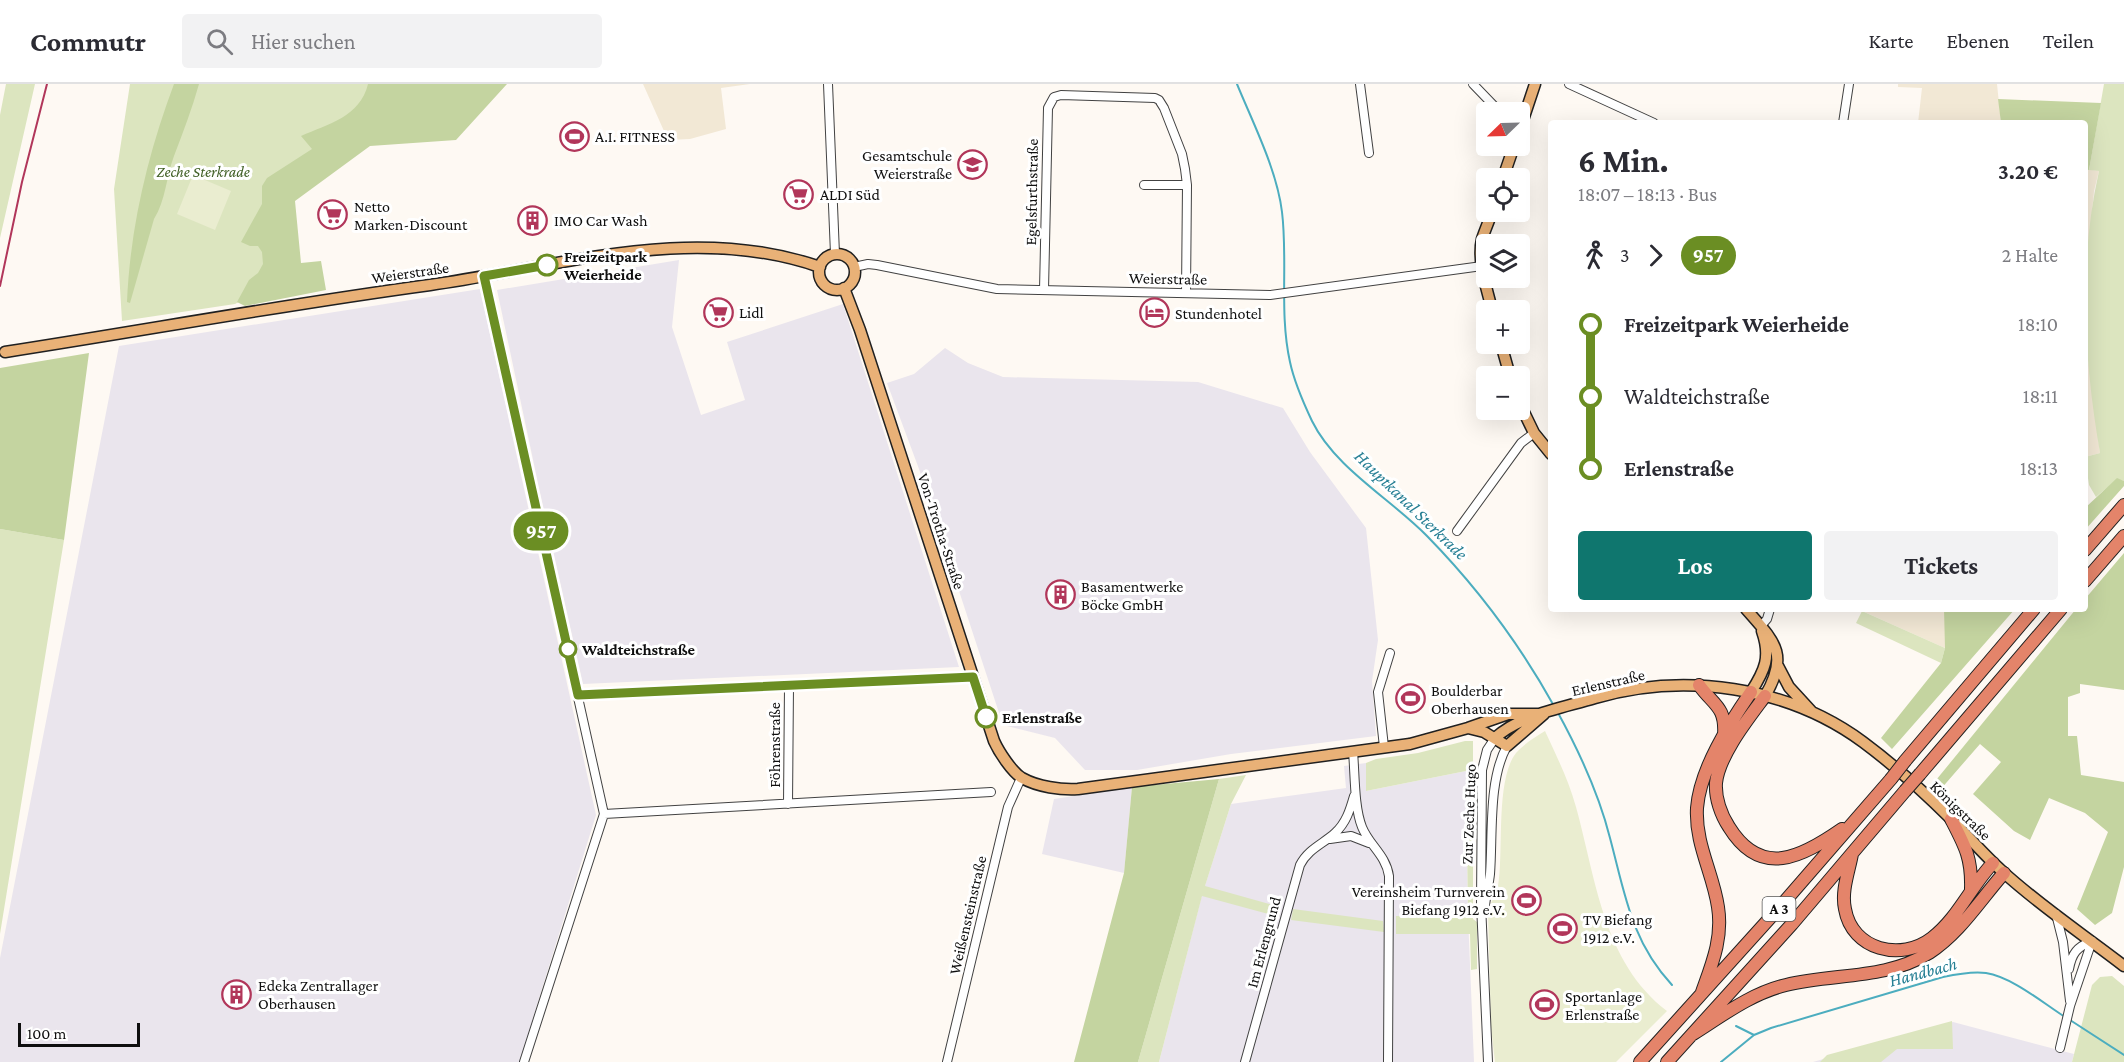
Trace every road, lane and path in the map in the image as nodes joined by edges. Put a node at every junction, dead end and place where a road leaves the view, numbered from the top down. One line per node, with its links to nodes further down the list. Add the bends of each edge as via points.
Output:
1 (828, 84): 14 (street)
2 (1360, 84): 11 (street)
3 (1473, 84): 7 (street)
4 (1535, 84): 8 (main road)
5 (1569, 84): 9 (street)
6 (1850, 84): 10 (street)
7 (1490, 102)
8 (1529, 102)
9 (1647, 120)
10 (1844, 120)
11 (1369, 153)
12 (1144, 185): 13 (street)
13 (1187, 185): 20 (street, Egelsfurthstraße, via 1182,154 1159,100 1054,97 1048,108); 21 (street)
14 (836, 254): 15 (main road, via 825,258); 16 (main road, via 846,256)
15 (820, 267): 18 (main road, Weierstraße, via 765,253 666,248); 19 (main road, via 825,285)
16 (854, 267): 19 (main road, via 853,279); 20 (street, Weierstraße, via 877,265 997,289)
17 (1476, 267): 21 (street, Weierstraße, via 1270,295)
18 (484, 276): 22 (main road, Weierstraße); 42 (street)
19 (844, 288): 38 (main road, Von-Trotha-Straße)
20 (1044, 290): 21 (street, Weierstraße)
21 (1186, 293)
22 (5, 351)
23 (1528, 420): 24 (main road)
24 (1534, 433): 25 (main road); 27 (street, via 1521,443)
25 (1548, 450)
26 (2124, 505): 29 (highway)
27 (1457, 531)
28 (2124, 536): 30 (highway)
29 (2088, 547)
30 (2088, 578)
31 (1749, 612): 35 (main road)
32 (1769, 612): 35 (street)
33 (2031, 612): 57 (highway, A 3, bridge)
34 (2058, 612): 61 (highway, A 3, bridge)
35 (1761, 626): 37 (main road, via 1774,645); 41 (main road, via 1767,657)
36 (1390, 653): 50 (street, via 1378,692)
37 (1778, 666): 43 (main road); 45 (main road, via 1789,687)
38 (973, 677): 40 (street); 52 (main road, Von-Trotha-Straße, via 994,741)
39 (1699, 685): 41 (main road, Erlenstraße); 44 (main road, Erlenstraße, via 1627,690); 47 (highway, via 1720,709)
40 (789, 686): 42 (street); 55 (street, Föhrenstraße)
41 (1751, 692): 43 (main road, Königstraße); 47 (highway)
42 (578, 695): 56 (street)
43 (1765, 696): 45 (main road, Königstraße); 57 (highway, via 1719,771 1717,798 1732,833 1758,855 1789,858 1811,850)
44 (1544, 714): 46 (main road, Erlenstraße, via 1508,714); 48 (main road, Erlenstraße, via 1521,720); 49 (main road, Erlenstraße)
45 (1813, 714): 58 (main road, Königstraße, via 1861,741)
46 (1468, 728): 48 (main road); 50 (main road, Erlenstraße)
47 (1724, 736): 70 (highway, via 1706,771 1698,800 1698,830 1716,894 1719,925 1716,951)
48 (1495, 738): 49 (main road); 66 (street, Zur Zeche Hugo, via 1482,770)
49 (1507, 746): 66 (street, Zur Zeche Hugo, via 1499,766)
50 (1384, 747): 51 (main road, Erlenstraße)
51 (1353, 752): 52 (main road, Erlenstraße, via 1078,789 1056,789); 53 (street, Im Erlengrund)
52 (1022, 778): 75 (street, Weißensteinstraße, via 1008,807)
53 (1357, 790): 59 (street, Im Erlengrund, via 1344,822); 60 (street, Im Erlengrund, via 1359,819)
54 (991, 792): 55 (street)
55 (788, 804): 56 (street)
56 (604, 814): 74 (street)
57 (1857, 818): 70 (highway, A 3)
58 (1951, 819): 62 (main road, Königstraße); 64 (highway, via 1969,854)
59 (1326, 840): 60 (street, via 1351,836); 76 (street, Im Erlengrund, via 1310,851 1300,865)
60 (1372, 844): 77 (street, Im Erlengrund, via 1385,861 1389,876)
61 (1852, 853): 64 (highway, via 1844,896 1846,916 1862,938 1879,948 1903,951 1924,943 1947,923); 72 (highway, A 3)
62 (1993, 863): 63 (main road, Königstraße); 64 (highway)
63 (2004, 873): 65 (main road, Königstraße); 72 (highway, via 1949,937 1917,960 1883,972 1802,981 1768,990)
64 (1971, 889)
65 (2056, 913): 67 (main road, Königstraße); 69 (street)
66 (1482, 930): 78 (street, Zur Zeche Hugo)
67 (2092, 941): 68 (main road, Königstraße); 69 (street, via 2074,952); 71 (street)
68 (2121, 964)
69 (2068, 977): 71 (street)
70 (1699, 999): 79 (highway, A 3)
71 (2070, 1010): 73 (street)
72 (1693, 1034): 80 (highway, A 3)
73 (2060, 1048)
74 (524, 1062)
75 (947, 1062)
76 (1245, 1062)
77 (1388, 1062)
78 (1488, 1062)
79 (1640, 1062)
80 (1667, 1062)

